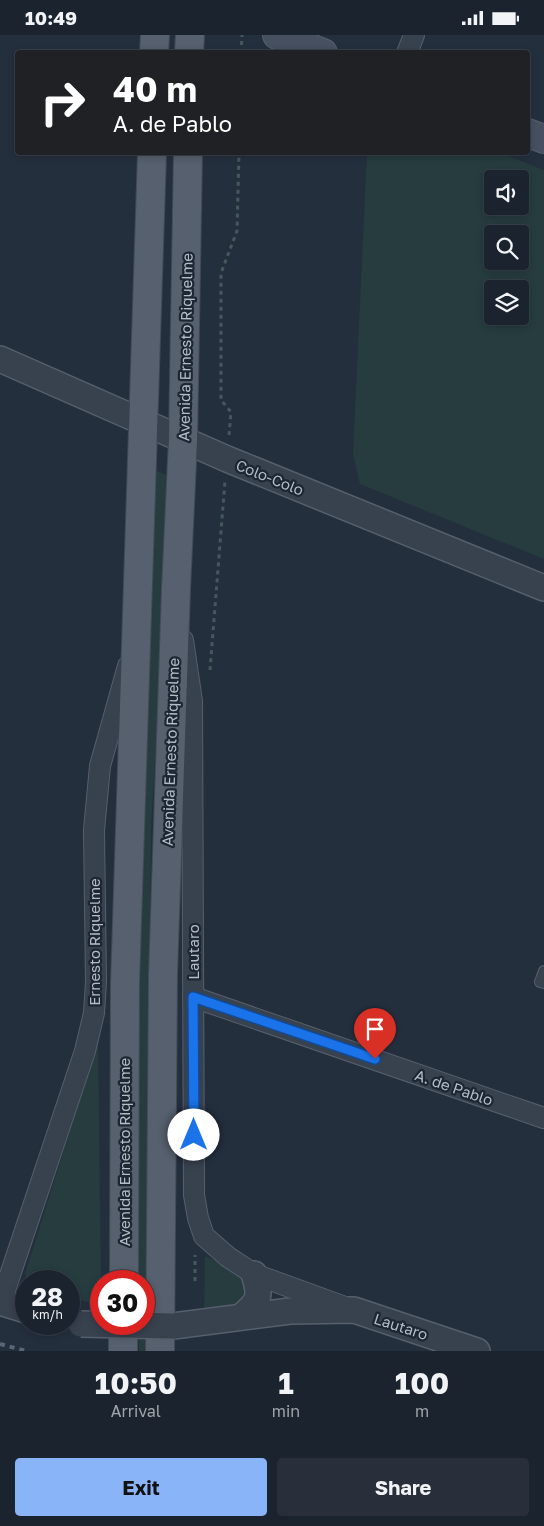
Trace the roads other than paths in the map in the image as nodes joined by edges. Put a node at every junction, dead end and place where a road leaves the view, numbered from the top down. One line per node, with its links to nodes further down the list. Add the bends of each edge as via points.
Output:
1 (155, 35): 5 (main road)
2 (190, 35): 6 (main road)
3 (277, 35): 7 (main road)
4 (414, 35): 8 (street)
5 (154, 50)
6 (189, 50)
7 (315, 50)
8 (408, 50)
9 (530, 134): 10 (main road)
10 (544, 139)
11 (152, 155): 14 (main road, Avenida Ernesto Riquelme)
12 (188, 155): 15 (main road, Avenida Ernesto Riquelme)
13 (0, 359): 14 (street, Colo-Colo)
14 (144, 423): 15 (street, Colo-Colo); 18 (main road, Avenida Ernesto Riquelme)
15 (184, 440): 16 (street, Colo-Colo); 17 (main road, Avenida Ernesto Riquelme)
16 (544, 588)
17 (176, 589): 21 (street, Lautaro, via 192,701); 32 (main road, Avenida Ernesto Riquelme, via 163,974)
18 (137, 633): 23 (main road, Avenida Ernesto Riquelme, via 125,984); 25 (street, Ernesto Riquelme, via 100,766 94,830 94,1013 85,1051)
19 (544, 971): 20 (lane, via 540,982)
20 (544, 983)
21 (193, 997): 22 (street, A. de Pablo); 24 (street, Lautaro, via 194,1195 198,1218 204,1236)
22 (544, 1118)
23 (124, 1270)
24 (254, 1274): 27 (street, Lautaro); 28 (street, via 259,1289 257,1299)
25 (1, 1302): 26 (street)
26 (15, 1306)
27 (354, 1310): 28 (street, Lautaro); 33 (street, Lautaro)
28 (242, 1316): 29 (street, Lautaro, bridge, via 173,1326)
29 (80, 1323)
30 (123, 1335): 31 (main road)
31 (123, 1351)
32 (160, 1351)
33 (477, 1351)

